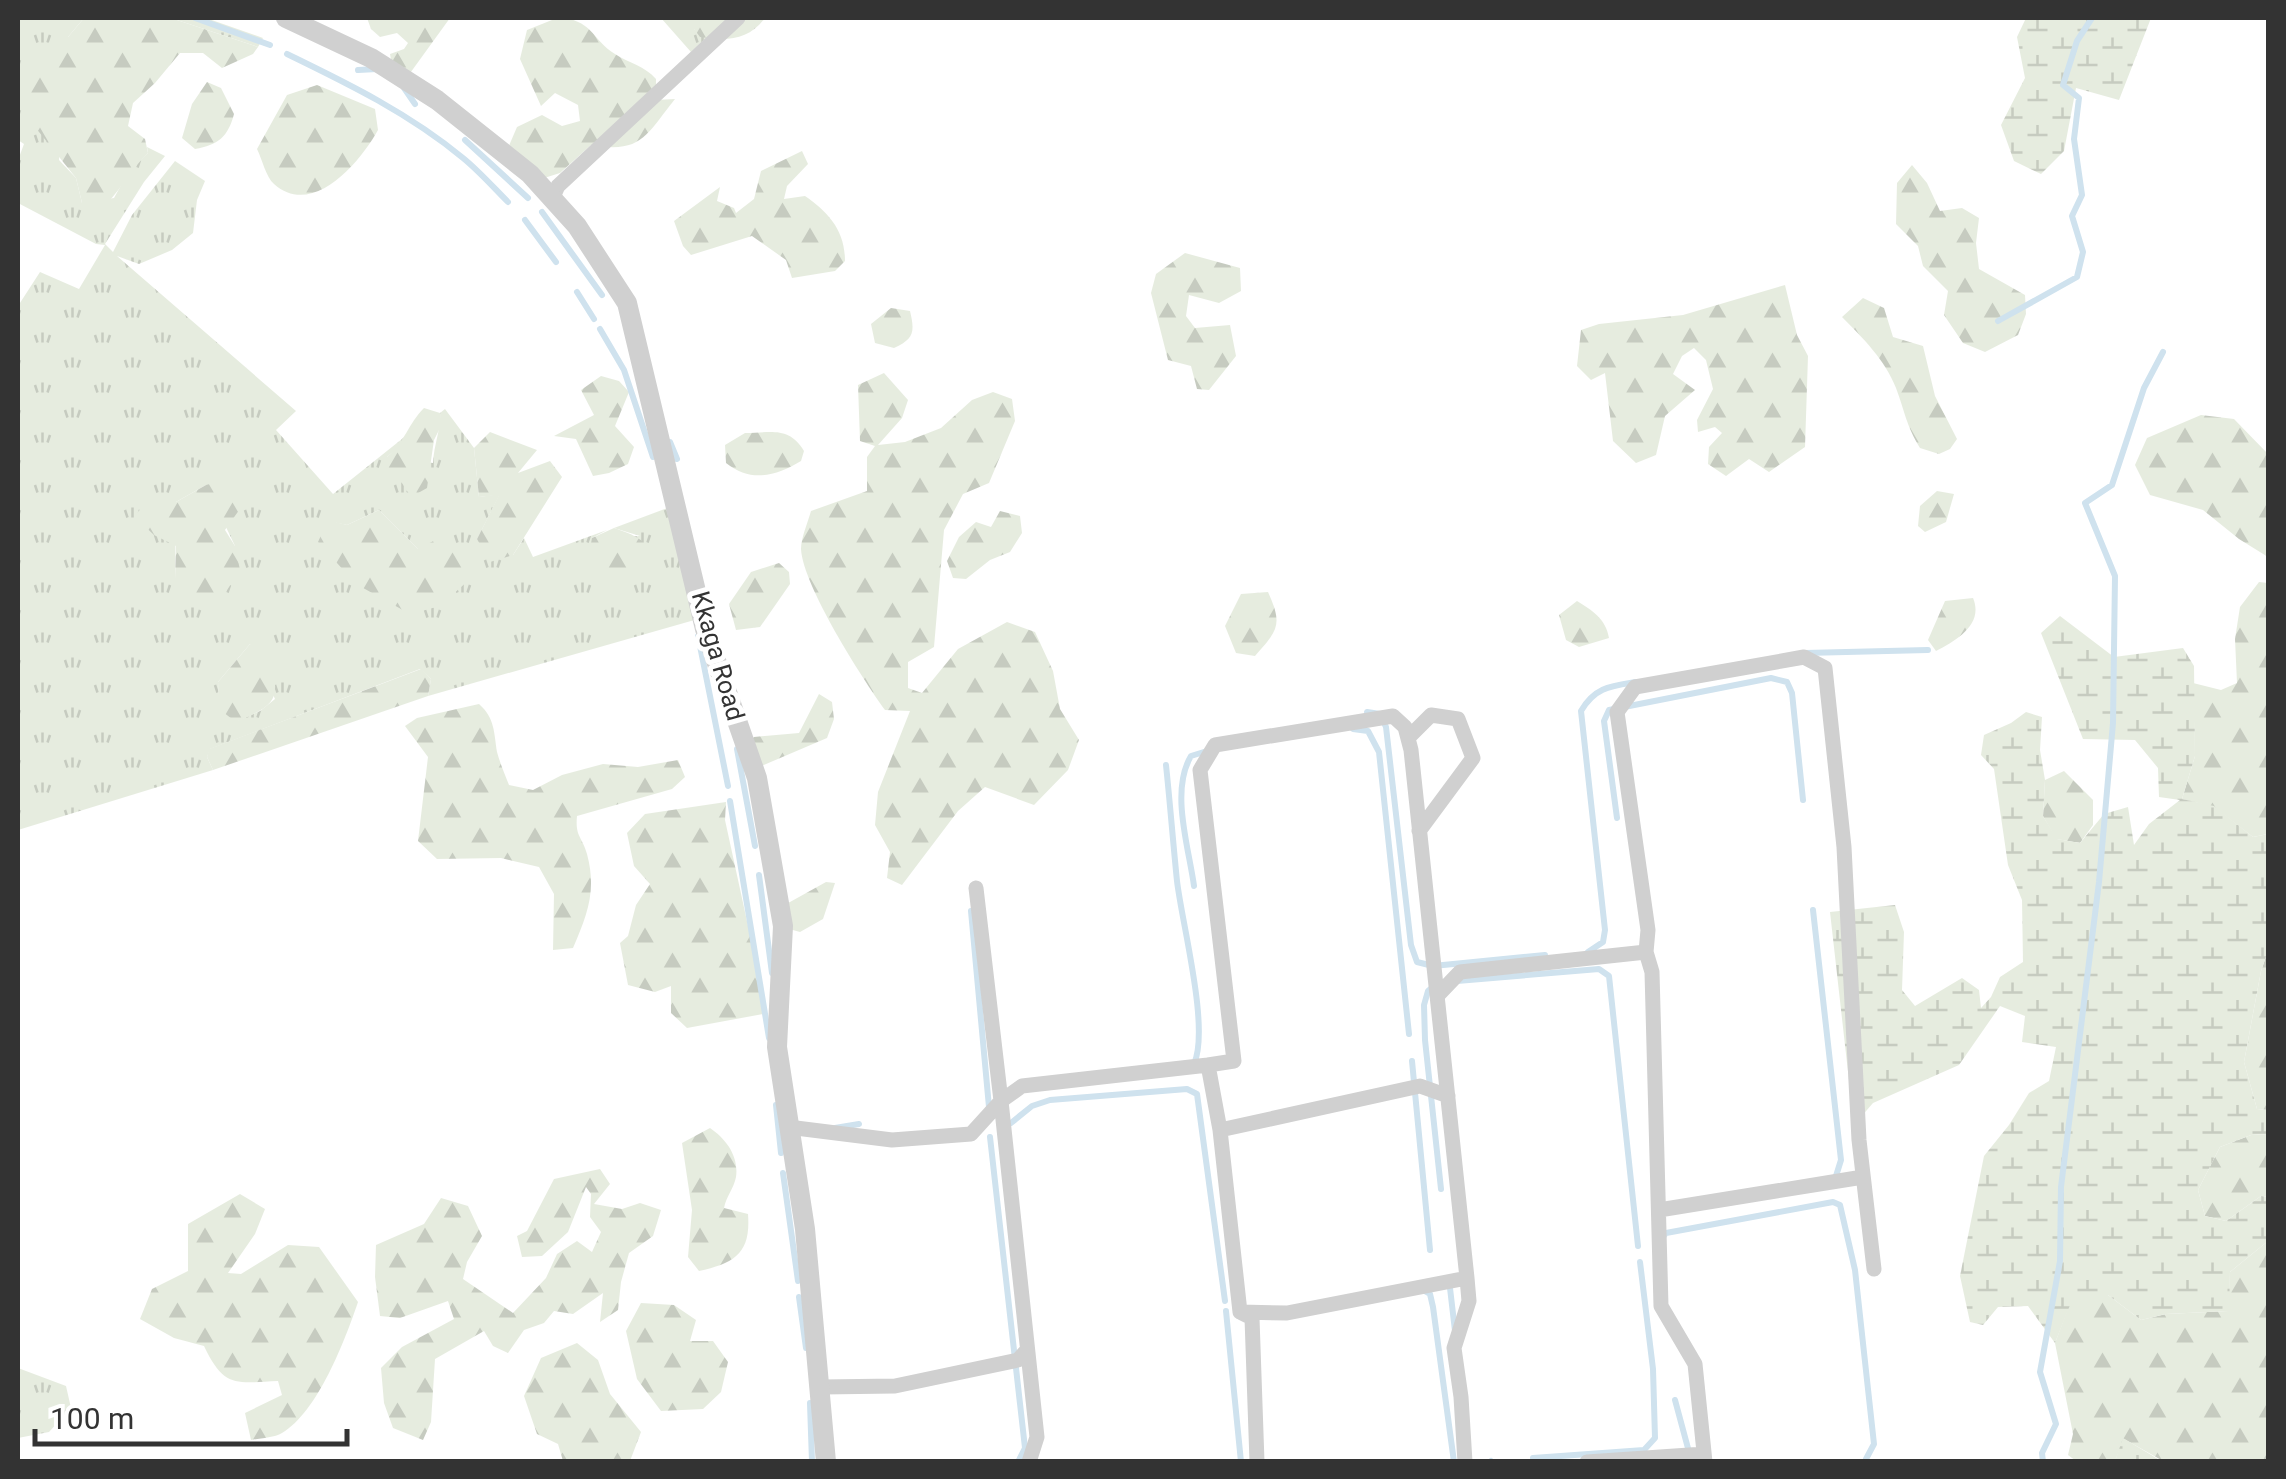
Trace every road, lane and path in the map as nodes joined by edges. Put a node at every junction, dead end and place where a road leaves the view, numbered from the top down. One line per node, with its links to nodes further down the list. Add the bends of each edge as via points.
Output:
1 (286, 18): 3 (street, Kkaga Road)
2 (738, 18): 4 (street)
3 (318, 24): 4 (street, Kkaga Road, via 452,110)
4 (552, 197): 15 (street, Kkaga Road, via 627,303 705,630 757,778 783,926 777,1046)
5 (1408, 738): 6 (street); 6 (street, via 1431,715 1458,719 1473,758); 12 (street, via 1394,716 1215,745 1207,758 1200,770 1234,1061)
6 (1419, 831): 9 (street)
7 (976, 888): 14 (street)
8 (1646, 952): 10 (street); 17 (street, via 1617,712 1635,687 1804,657 1825,668 1844,847); 18 (street)
9 (1433, 957): 10 (street); 11 (street)
10 (1460, 972): 11 (street)
11 (1439, 994): 13 (street)
12 (1208, 1065): 14 (street, via 1022,1086); 16 (street)
13 (1448, 1096): 16 (street, via 1420,1086); 20 (street)
14 (1001, 1101): 15 (street, via 971,1134 892,1140); 22 (street)
15 (788, 1127): 23 (street, Kkaga Road)
16 (1220, 1130): 21 (street)
17 (1863, 1177): 18 (street); 19 (street)
18 (1659, 1210): 24 (street, via 1661,1306 1695,1364)
19 (1874, 1269)
20 (1467, 1278): 21 (street, via 1288,1313); 28 (street, via 1469,1300 1454,1348)
21 (1240, 1312): 27 (street, via 1252,1318)
22 (1028, 1350): 23 (street, via 1018,1360 895,1386); 26 (street, via 1037,1438)
23 (822, 1387): 25 (street, Kkaga Road)
24 (1705, 1458): 29 (street)
25 (826, 1462)
26 (1029, 1462)
27 (1257, 1462)
28 (1465, 1462)
29 (1587, 1462)

